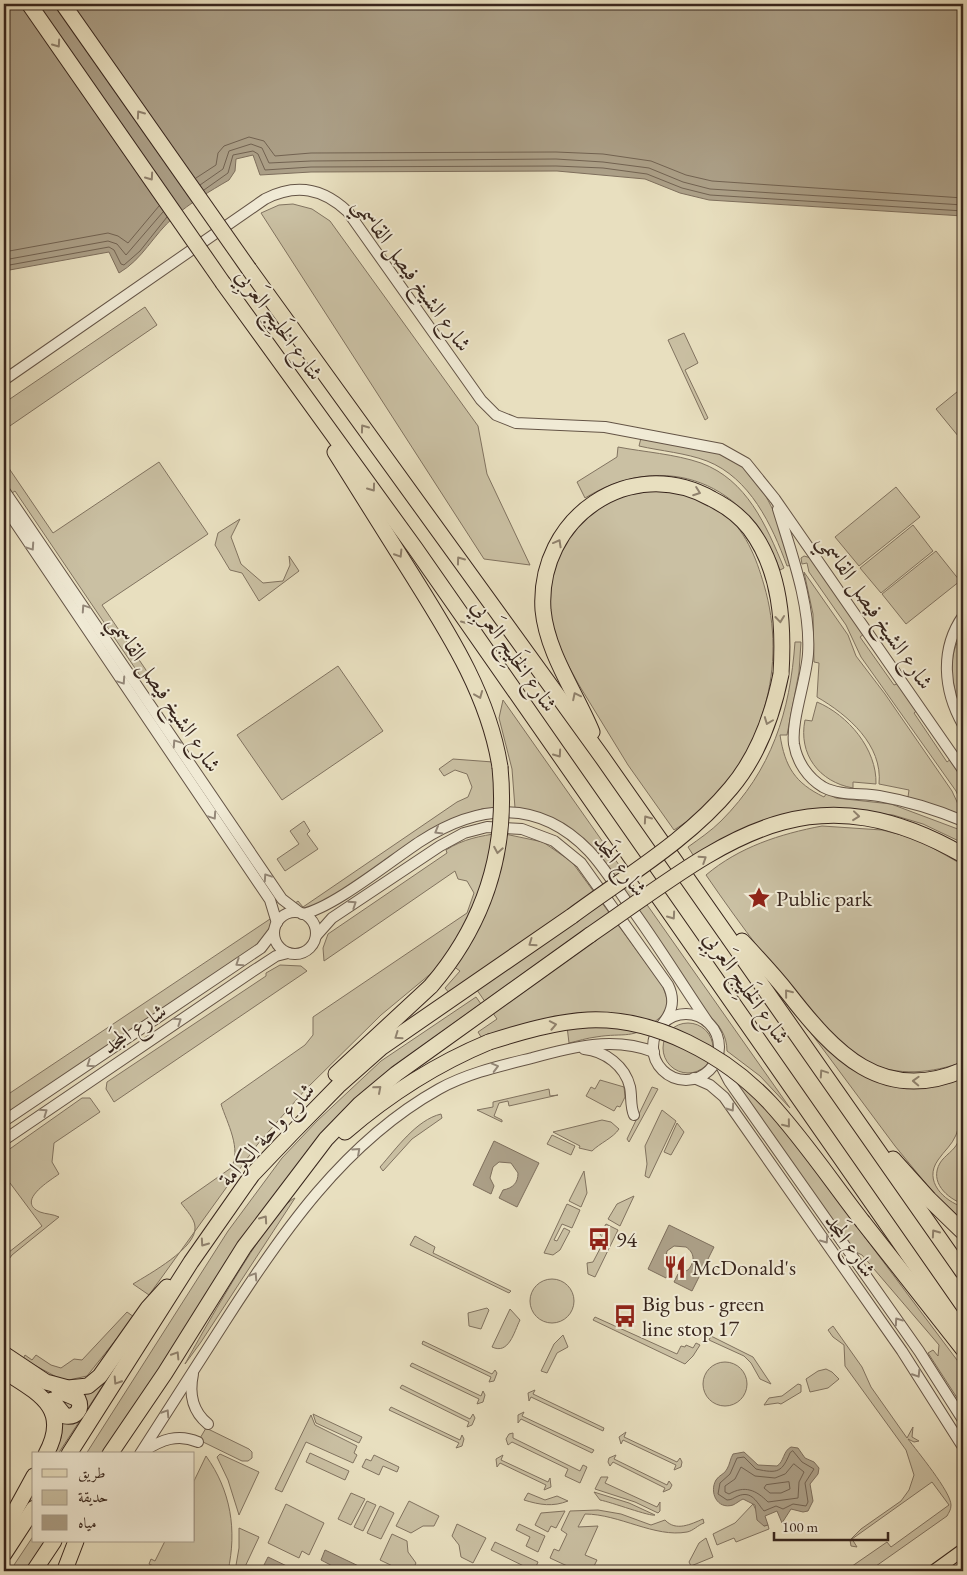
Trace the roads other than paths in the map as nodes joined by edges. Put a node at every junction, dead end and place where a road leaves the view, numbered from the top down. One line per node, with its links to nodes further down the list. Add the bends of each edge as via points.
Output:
1 (29, 4): 4 (highway, شارع الخَلِيج العَربِي, one-way to 4, bridge)
2 (63, 4): 12 (highway, شارع الخَلِيج العَربِي, one-way to 2, bridge, via 249,269)
3 (4, 380): 6 (street, شارع الشيخ فيصل القاسمي, via 265,199 292,189 308,189 323,193 348,212 481,400 496,415 516,423 605,427 722,449 746,463)
4 (303, 391): 33 (highway, one-way to 33, bridge, via 336,453 470,674 491,724 500,767 502,826 490,884 466,938 431,986 327,1084 275,1143); 37 (highway, شارع الخَلِيج العَربِي, one-way to 37)
5 (4, 490): 17 (street, شارع الشيخ فيصل القاسمي, one-way to 5, via 282,900)
6 (775, 499): 8 (street, شارع الشيخ فيصل القاسمي); 9 (street, شارع الشيخ فيصل القاسمي)
7 (4, 506): 18 (street, شارع الشيخ فيصل القاسمي, one-way to 18, via 270,900)
8 (811, 552): 9 (street, via 801,552); 13 (street, شارع الشيخ فيصل القاسمي)
9 (794, 561): 14 (street, شارع الشيخ فيصل القاسمي, via 808,643 806,676 794,731 796,753 803,768 814,781 834,791 891,798)
10 (963, 616): 11 (street, via 950,642 946,674 951,698)
11 (963, 725)
12 (602, 757): 16 (highway, شارع الخَلِيج العَربِي, one-way to 12); 33 (highway, شارع واحة الكرامة, one-way to 33, bridge, via 548,636 543,590 550,556 579,512 600,498 627,488 670,485 702,493 724,505 757,540 769,564 777,592 781,620 780,674 774,705 754,754 732,787 704,817 572,916 382,1047 324,1099)
13 (963, 770)
14 (963, 821)
15 (963, 855): 32 (highway, one-way to 15, bridge, via 360,1104 396,1074 705,856 748,833 799,817 860,816 924,834)
16 (705, 902): 26 (highway, one-way to 16, via 936,1080 911,1081 875,1073 851,1060 818,1032 787,991); 28 (highway, شارع الخَلِيج العَربِي, one-way to 16)
17 (301, 913): 18 (street, via 287,914); 19 (street, via 314,925); 21 (street, شارع المَجد, one-way to 17, via 590,851 556,826 528,816 488,813 453,823 428,836 324,906)
18 (276, 927): 20 (street, via 278,944); 30 (street, شارع المَجد, one-way to 30, via 261,948)
19 (316, 936): 20 (street, via 308,950); 22 (street, شارع المَجد, one-way to 22, via 332,918 452,839 487,827 522,829 559,845 589,872 668,986 672,1006)
20 (288, 953): 31 (street, شارع المَجد, one-way to 20, via 252,971 276,956)
21 (707, 1021): 22 (street, via 685,1014); 25 (street, via 718,1041)
22 (664, 1022): 24 (street, via 655,1036)
23 (556, 1051): 24 (street, via 626,1043); 29 (street, via 587,1050 612,1060 628,1081); 41 (street, one-way to 23, via 284,1232 327,1181 364,1146 396,1118 440,1089 485,1070)
24 (654, 1052): 27 (street, via 657,1061 669,1074)
25 (718, 1056): 27 (street, via 708,1071); 45 (street, شارع المَجد, one-way to 25, via 915,1344 734,1088)
26 (963, 1070)
27 (694, 1078): 48 (street, شارع المَجد, one-way to 48, via 710,1085 724,1097 902,1351)
28 (850, 1113): 34 (highway); 36 (highway, شارع الخَلِيج العَربِي, one-way to 28)
29 (634, 1115)
30 (4, 1122)
31 (4, 1140)
32 (309, 1162): 38 (highway, one-way to 38, bridge, via 397,1092 439,1066 489,1042 522,1032 590,1020 644,1028 690,1044 728,1067 769,1102); 42 (highway, one-way to 32, via 244,1247)
33 (252, 1175): 35 (highway, شارع واحة الكرامة, one-way to 35)
34 (963, 1232)
35 (190, 1262): 43 (highway, via 148,1308 94,1382 74,1389); 50 (highway, شارع واحة الكرامة, one-way to 50)
36 (963, 1272)
37 (963, 1333)
38 (963, 1349)
39 (4, 1354): 43 (highway)
40 (4, 1371): 44 (highway)
41 (193, 1371): 46 (street, via 193,1402 196,1412); 53 (street, one-way to 41)
42 (164, 1373): 51 (highway); 52 (highway)
43 (46, 1382): 44 (highway, via 76,1398 80,1404 77,1412 65,1416 50,1398)
44 (32, 1389): 49 (highway, via 48,1403 54,1415 56,1429)
45 (963, 1420)
46 (208, 1424)
47 (198, 1442): 54 (street, via 186,1438 168,1439)
48 (963, 1447)
49 (47, 1452)
50 (70, 1452)
51 (111, 1452)
52 (123, 1452)
53 (141, 1452)
54 (142, 1452)
55 (32, 1480): 57 (highway)
56 (32, 1511): 62 (highway)
57 (4, 1531)
58 (53, 1542): 64 (highway)
59 (76, 1542): 63 (highway)
60 (82, 1542): 63 (street)
61 (963, 1550): 65 (main road)
62 (4, 1554)
63 (64, 1569)
64 (34, 1571)
65 (934, 1571)

